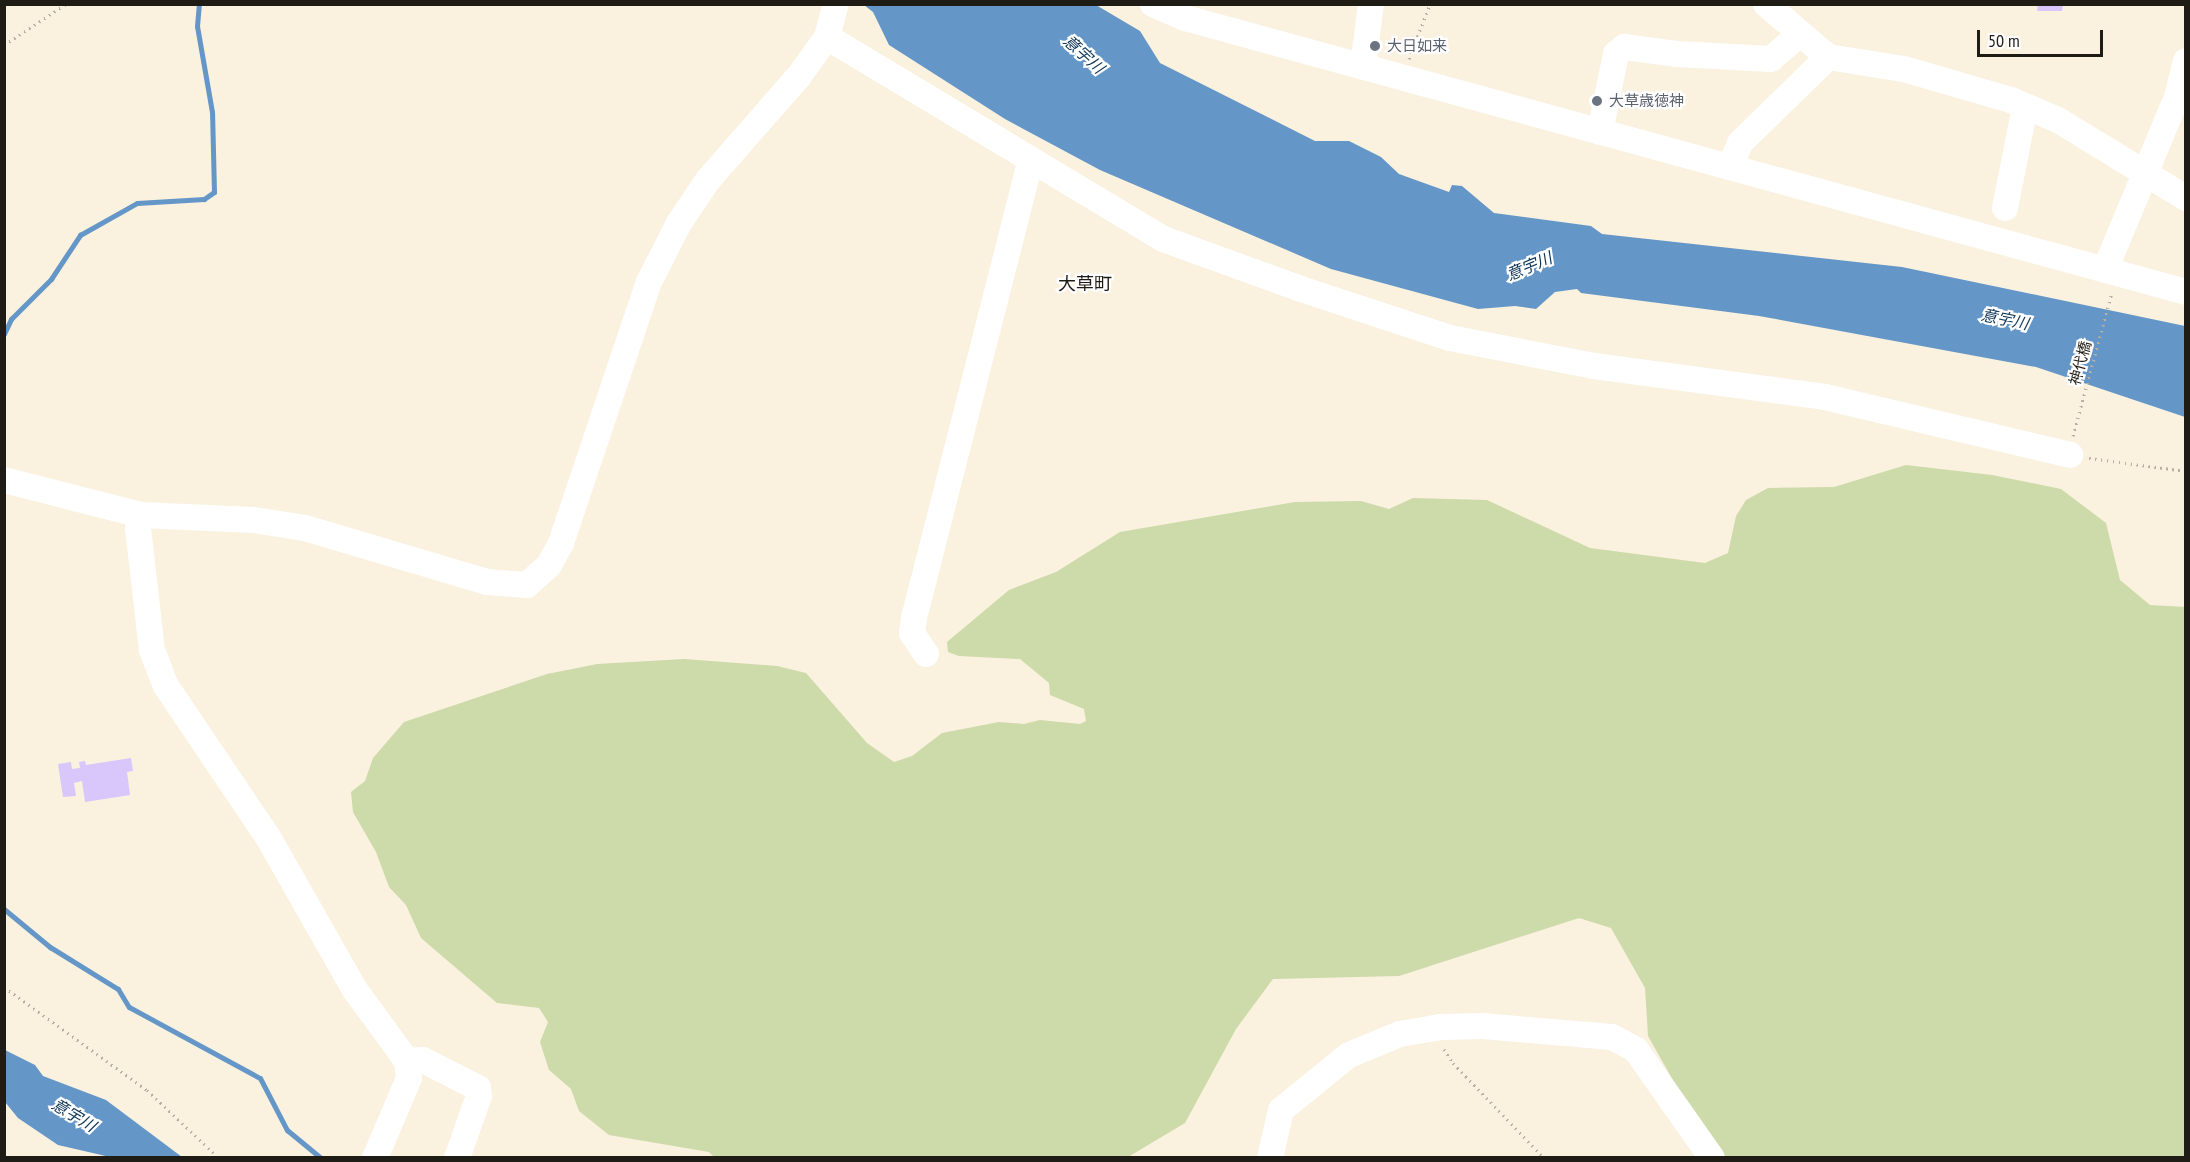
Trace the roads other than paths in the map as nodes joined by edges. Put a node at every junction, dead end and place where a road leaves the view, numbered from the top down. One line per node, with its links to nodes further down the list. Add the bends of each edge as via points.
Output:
1 (1371, 4): 9 (street)
2 (1766, 4): 5 (street)
3 (836, 5): 6 (street)
4 (1167, 7): 9 (street)
5 (1799, 35): 7 (street); 12 (street, via 1771,58 1677,54 1624,47 1616,54)
6 (826, 37): 13 (street); 22 (street, via 799,76 708,180 679,223 649,282 561,543 549,565 527,585 487,582 305,528 254,520)
7 (1828, 57): 11 (street, via 1904,69); 14 (street, via 1740,143)
8 (2186, 61): 10 (street)
9 (1363, 67): 12 (street)
10 (2181, 99): 15 (street)
11 (2025, 107): 15 (street, via 2058,120); 17 (street)
12 (1600, 132): 14 (street)
13 (1030, 162): 20 (street, via 1163,239 1450,338 1594,366 1825,397); 23 (street, via 914,618 912,633)
14 (1730, 167): 18 (street)
15 (2145, 174): 16 (street); 18 (street)
16 (2186, 198)
17 (2005, 208)
18 (2109, 279): 19 (street)
19 (2186, 292)
20 (2070, 450)
21 (4, 480): 22 (street)
22 (141, 515): 24 (street, via 138,528 152,651 166,686 268,837 355,990)
23 (926, 654)
24 (407, 1061): 25 (street, via 409,1078); 26 (street, via 423,1060 478,1088 479,1096)
25 (375, 1158)
26 (458, 1158)
27 (1270, 1158): 28 (street, via 1281,1110 1349,1055 1400,1034 1441,1027 1612,1037 1636,1050)
28 (1712, 1158)

